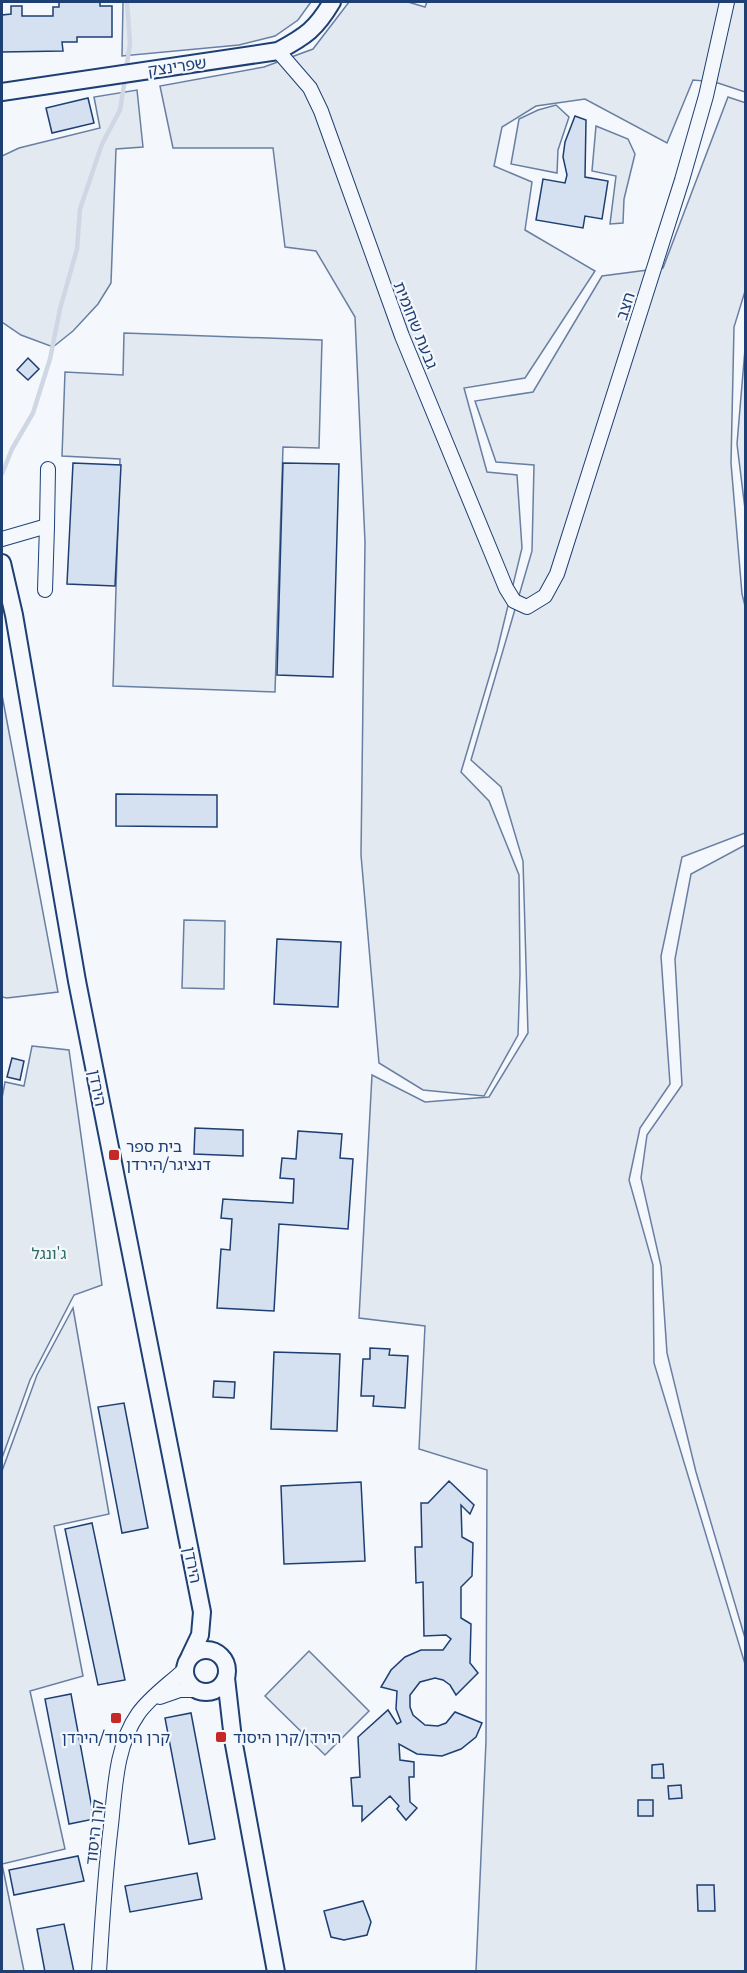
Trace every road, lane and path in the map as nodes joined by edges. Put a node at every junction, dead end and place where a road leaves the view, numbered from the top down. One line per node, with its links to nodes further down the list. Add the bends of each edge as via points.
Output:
1 (332, 2): 3 (street, שפרינצק, via 306,36)
2 (727, 2): 10 (street, חצב, via 682,180 557,574 545,596)
3 (278, 51): 4 (street, שפרינצק); 10 (street, גבעת שחומית, via 310,88 321,111 399,327 506,588 514,601)
4 (2, 92)
5 (48, 469): 6 (street)
6 (47, 526): 7 (street); 9 (street)
7 (2, 538)
8 (2, 563): 11 (street, הירדן, via 78,988)
9 (45, 590)
10 (527, 607)
11 (202, 1612): 12 (street, הירדן); 13 (street, הירדן, via 200,1635)
12 (222, 1657): 13 (street, via 203,1650); 14 (street)
13 (187, 1663): 15 (street, via 186,1680); 16 (street, קרן היסוד)
14 (226, 1678): 15 (street, via 217,1689); 17 (street)
15 (200, 1691): 16 (street, קרן היסוד, via 167,1693); 17 (street, via 220,1709)
16 (148, 1704): 18 (street, קרן היסוד, via 127,1734 116,1780)
17 (233, 1739): 19 (street)
18 (99, 1971)
19 (276, 1971)

